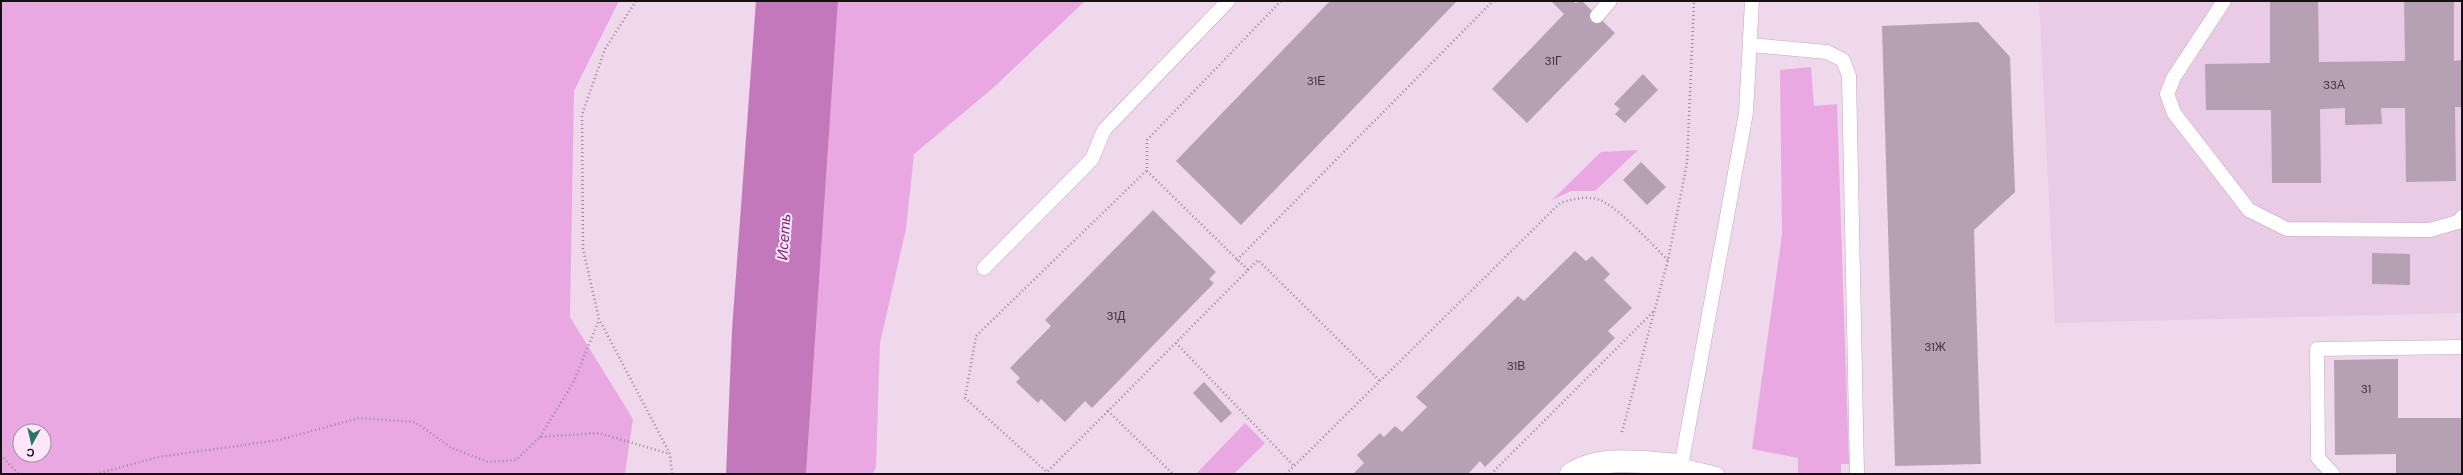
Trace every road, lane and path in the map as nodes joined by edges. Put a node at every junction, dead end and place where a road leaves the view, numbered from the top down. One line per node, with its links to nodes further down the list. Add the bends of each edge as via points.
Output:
1 (636, 1): 18 (path, via 606,49 582,115 583,249)
2 (1228, 1): 15 (lane, via 1104,130 1092,159)
3 (1281, 1): 11 (path, via 1147,140)
4 (1493, 1): 13 (path)
5 (1610, 1): 9 (lane)
6 (1694, 1): 14 (path, via 1688,163)
7 (1752, 1): 10 (lane)
8 (2224, 1): 12 (lane, via 2174,77 2167,94 2174,113 2249,210 2287,229 2430,230 2458,222)
9 (1597, 16)
10 (1751, 45): 28 (lane, via 1746,113); 37 (lane, via 1827,52 1843,60 1849,76)
11 (1147, 170): 13 (path); 22 (path, via 976,336 966,398 1046,472)
12 (2462, 218)
13 (1238, 260): 16 (path)
14 (1668, 260): 17 (path); 21 (path, via 1613,208 1598,199 1579,197 1560,203)
15 (984, 268)
16 (1248, 270): 19 (path); 21 (path, via 1258,260)
17 (1654, 311): 26 (path); 34 (path)
18 (599, 319): 23 (path, via 574,381); 24 (path)
19 (1176, 343): 22 (path); 27 (path)
20 (2462, 346): 38 (lane, via 2317,349 2318,458)
21 (1380, 381): 27 (path)
22 (1108, 411): 32 (path)
23 (540, 438): 24 (path, via 599,433); 30 (path, via 516,460 488,462 450,447 415,422 359,418 279,440 158,457)
24 (670, 454): 31 (path)
25 (1, 455): 29 (path)
26 (1614, 462): 28 (street); 35 (street, via 1579,469)
27 (1294, 466): 33 (path)
28 (1680, 469): 36 (lane)
29 (18, 474)
30 (96, 474)
31 (672, 474)
32 (1173, 474)
33 (1286, 474)
34 (1491, 474)
35 (1571, 474)
36 (1717, 474)
37 (1857, 474)
38 (2333, 474)

